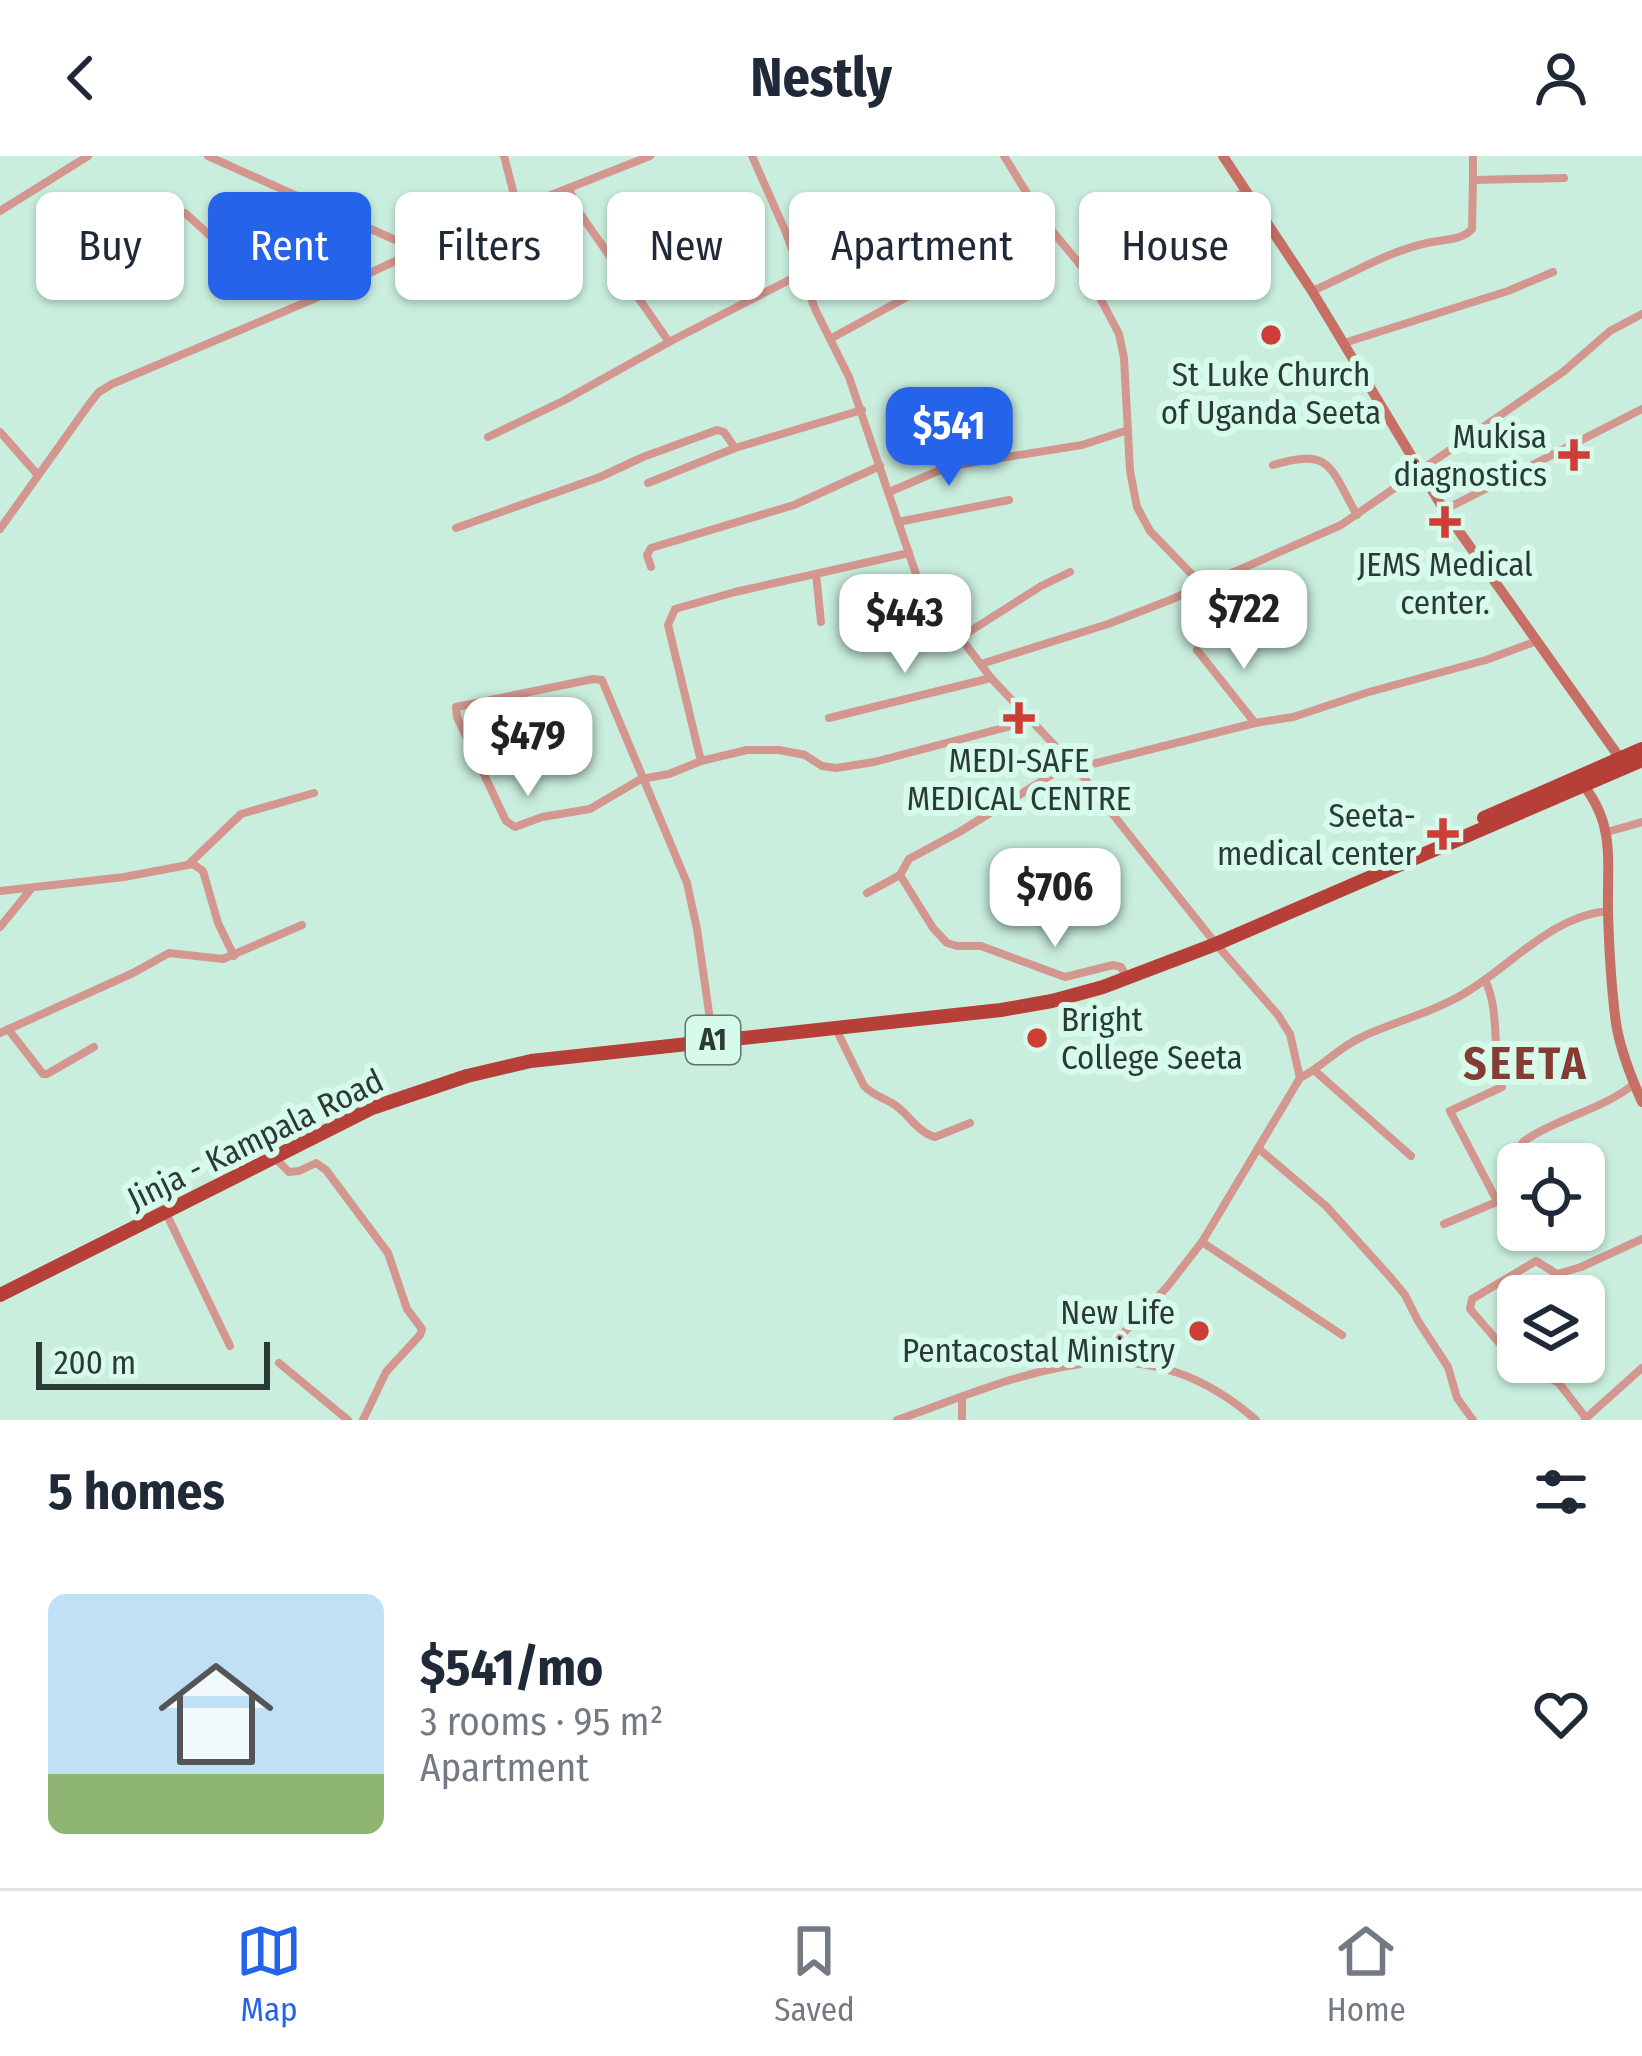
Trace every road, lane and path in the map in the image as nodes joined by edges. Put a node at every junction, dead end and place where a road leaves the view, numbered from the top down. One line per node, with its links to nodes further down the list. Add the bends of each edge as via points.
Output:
1 (88, 156): 17 (street)
2 (208, 156): 13 (street)
3 (504, 156): 14 (street)
4 (650, 156): 11 (street)
5 (752, 156): 21 (street)
6 (1004, 156): 16 (street)
7 (1222, 156): 12 (main road)
8 (1473, 156): 10 (street)
9 (1564, 178): 10 (street)
10 (1473, 180): 26 (street, via 1465,236 1400,251)
11 (568, 188): 15 (street); 32 (street)
12 (1246, 191): 26 (main road)
13 (289, 192)
14 (513, 192)
15 (559, 192)
16 (1027, 192)
17 (0, 211)
18 (184, 213): 20 (street)
19 (1055, 233): 23 (street)
20 (208, 234)
21 (789, 245)
22 (395, 262): 43 (street, via 112,384)
23 (1079, 262)
24 (1553, 272): 33 (street)
25 (789, 280): 32 (street)
26 (1312, 291): 33 (main road)
27 (813, 300): 31 (street)
28 (901, 300): 31 (street)
29 (1102, 300): 36 (street, via 1119,334)
30 (1642, 314): 42 (street)
31 (830, 339): 35 (street)
32 (669, 342): 38 (street)
33 (1344, 343): 42 (main road)
34 (1642, 409): 47 (street)
35 (862, 410): 39 (street); 41 (street)
36 (1128, 430): 45 (street, via 950,466); 56 (street, via 1141,519)
37 (0, 432): 43 (street)
38 (488, 436)
39 (735, 448): 44 (street); 50 (street, via 717,430)
40 (1273, 465): 48 (street, via 1321,459)
41 (880, 466): 45 (street); 53 (street, via 794,505 651,548)
42 (1421, 470): 47 (main road); 48 (street)
43 (37, 474): 51 (street)
44 (648, 483)
45 (889, 492): 49 (street)
46 (1009, 500): 49 (street)
47 (1444, 510): 59 (main road)
48 (1358, 514): 56 (street)
49 (898, 522): 52 (street)
50 (456, 528)
51 (0, 529)
52 (909, 554): 55 (street); 58 (street, via 920,584)
53 (651, 567)
54 (1070, 572): 58 (street)
55 (816, 574): 57 (street); 68 (street, via 675,609 668,625)
56 (1203, 586): 61 (street)
57 (821, 622)
58 (961, 638): 61 (street)
59 (1539, 641): 65 (street); 69 (main road)
60 (1197, 650): 65 (street)
61 (981, 664): 62 (street)
62 (991, 678): 63 (street); 64 (street)
63 (829, 718)
64 (1031, 721): 68 (street, via 836,768 758,749); 70 (street)
65 (1255, 723): 70 (street)
66 (1642, 749): 69 (highway, Jinja - Kampala Road / A1)
67 (1642, 760): 69 (highway, Jinja - Kampala Road / A1)
68 (701, 761): 71 (street)
69 (1623, 762): 72 (highway, Jinja - Kampala Road / A1)
70 (1076, 768): 77 (street, via 926,848); 84 (street)
71 (641, 779): 71 (street, via 590,809 509,825 456,707 602,680); 90 (street, via 687,884)
72 (1580, 781): 75 (main road); 84 (highway, Jinja - Kampala Road / A1)
73 (314, 793): 76 (street, via 241,814)
74 (1642, 822): 75 (street)
75 (1607, 832): 81 (main road)
76 (189, 864): 78 (street); 85 (street, via 203,872)
77 (901, 874): 80 (street); 86 (street, via 947,943 981,946 1065,977 1117,965)
78 (32, 888): 79 (street); 83 (street)
79 (0, 891)
80 (867, 893)
81 (1608, 911): 87 (street, via 1564,924); 94 (main road, via 1616,1023)
82 (302, 926): 85 (street)
83 (0, 927)
84 (1216, 944): 86 (highway, Jinja - Kampala Road / A1); 93 (street, via 1290,1034)
85 (234, 956): 89 (street, via 169,953)
86 (1126, 978): 88 (highway, Jinja - Kampala Road / A1, via 1001,1010)
87 (1485, 980): 92 (street, via 1362,1037); 101 (street, via 1502,1087 1450,1112)
88 (835, 1027): 90 (highway, Jinja - Kampala Road / A1); 96 (street, via 864,1086 919,1130 935,1137)
89 (4, 1031): 91 (street, via 47,1074)
90 (713, 1040): 100 (highway, Jinja - Kampala Road / A1, via 466,1076 372,1108)
91 (94, 1047)
92 (1315, 1071): 93 (street); 99 (street)
93 (1300, 1078): 98 (street)
94 (1634, 1084): 95 (main road); 97 (street)
95 (1642, 1102)
96 (970, 1123)
97 (1522, 1143)
98 (1258, 1148): 105 (street); 119 (street, via 1326,1206 1405,1295)
99 (1411, 1156)
100 (274, 1157): 102 (highway, Jinja - Kampala Road / A1); 115 (street, via 289,1172 316,1163 326,1170 388,1253 422,1329 386,1372)
101 (1497, 1201): 103 (street)
102 (165, 1211): 106 (highway, Jinja - Kampala Road / A1); 108 (street)
103 (1444, 1224)
104 (1642, 1239): 113 (street, via 1557,1274 1536,1262 1470,1304 1518,1366 1558,1382)
105 (1202, 1242): 107 (street); 109 (street)
106 (0, 1294)
107 (1342, 1335)
108 (230, 1346)
109 (1096, 1362): 112 (street); 118 (street, via 1171,1369)
110 (278, 1364): 114 (street)
111 (1642, 1368): 113 (street)
112 (962, 1397): 116 (street); 117 (street)
113 (1585, 1419)
114 (347, 1420)
115 (363, 1420)
116 (897, 1420)
117 (962, 1420)
118 (1256, 1420)
119 (1473, 1420)

